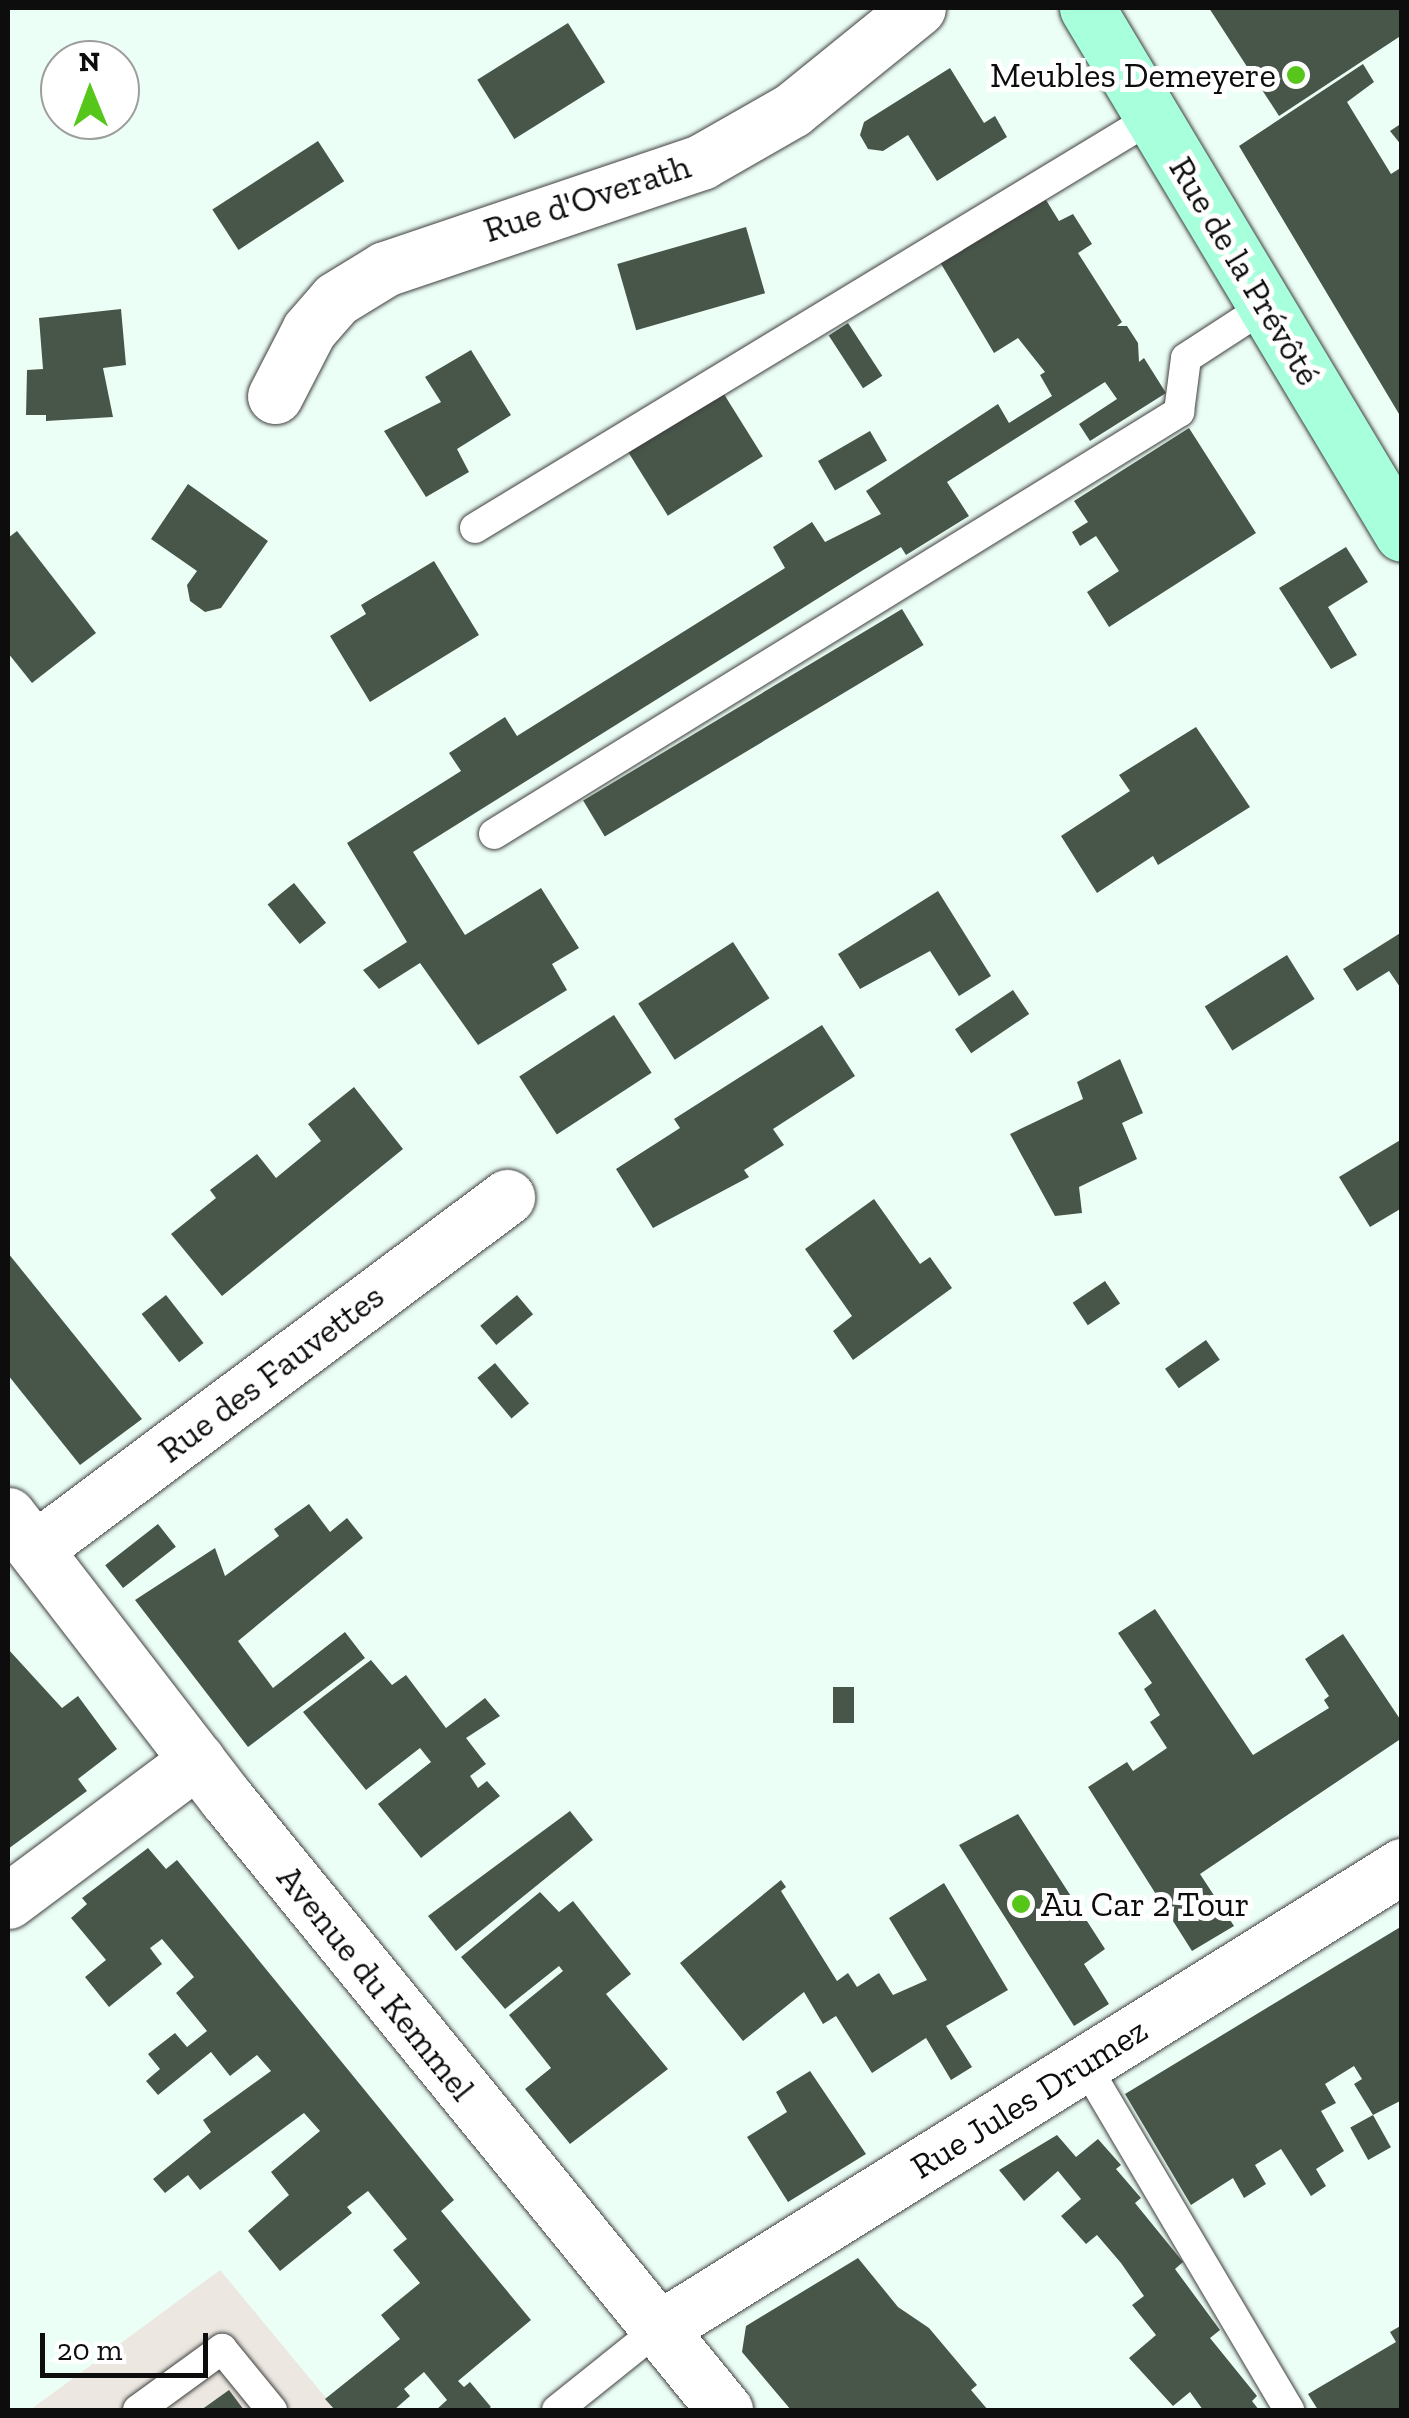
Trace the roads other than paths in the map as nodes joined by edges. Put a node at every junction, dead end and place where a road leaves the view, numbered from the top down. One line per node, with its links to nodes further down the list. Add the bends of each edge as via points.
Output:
1 (918, 8): 5 (street, Rue d'Overath, via 792,110 700,162 384,269 336,300 309,330)
2 (1087, 8): 3 (street, Rue de la Prévôté)
3 (1153, 117): 4 (street, Rue de la Prévôté); 6 (lane)
4 (1266, 306): 7 (street, Rue de la Prévôté); 8 (lane, via 1186,358 1180,412)
5 (275, 396)
6 (475, 528)
7 (1402, 534)
8 (494, 834)
9 (507, 1197): 10 (street, Rue des Fauvettes)
10 (21, 1532): 11 (street, Avenue du Kemmel)
11 (197, 1760): 13 (street); 15 (street, Avenue du Kemmel)
12 (1402, 1866): 14 (street, Rue Jules Drumez)
13 (8, 1900)
14 (1084, 2064): 15 (street, Rue Jules Drumez); 20 (lane)
15 (656, 2330): 18 (lane); 19 (street, Avenue du Kemmel)
16 (138, 2410): 17 (lane, via 222,2349)
17 (272, 2410)
18 (556, 2410)
19 (725, 2410)
20 (1289, 2410)

